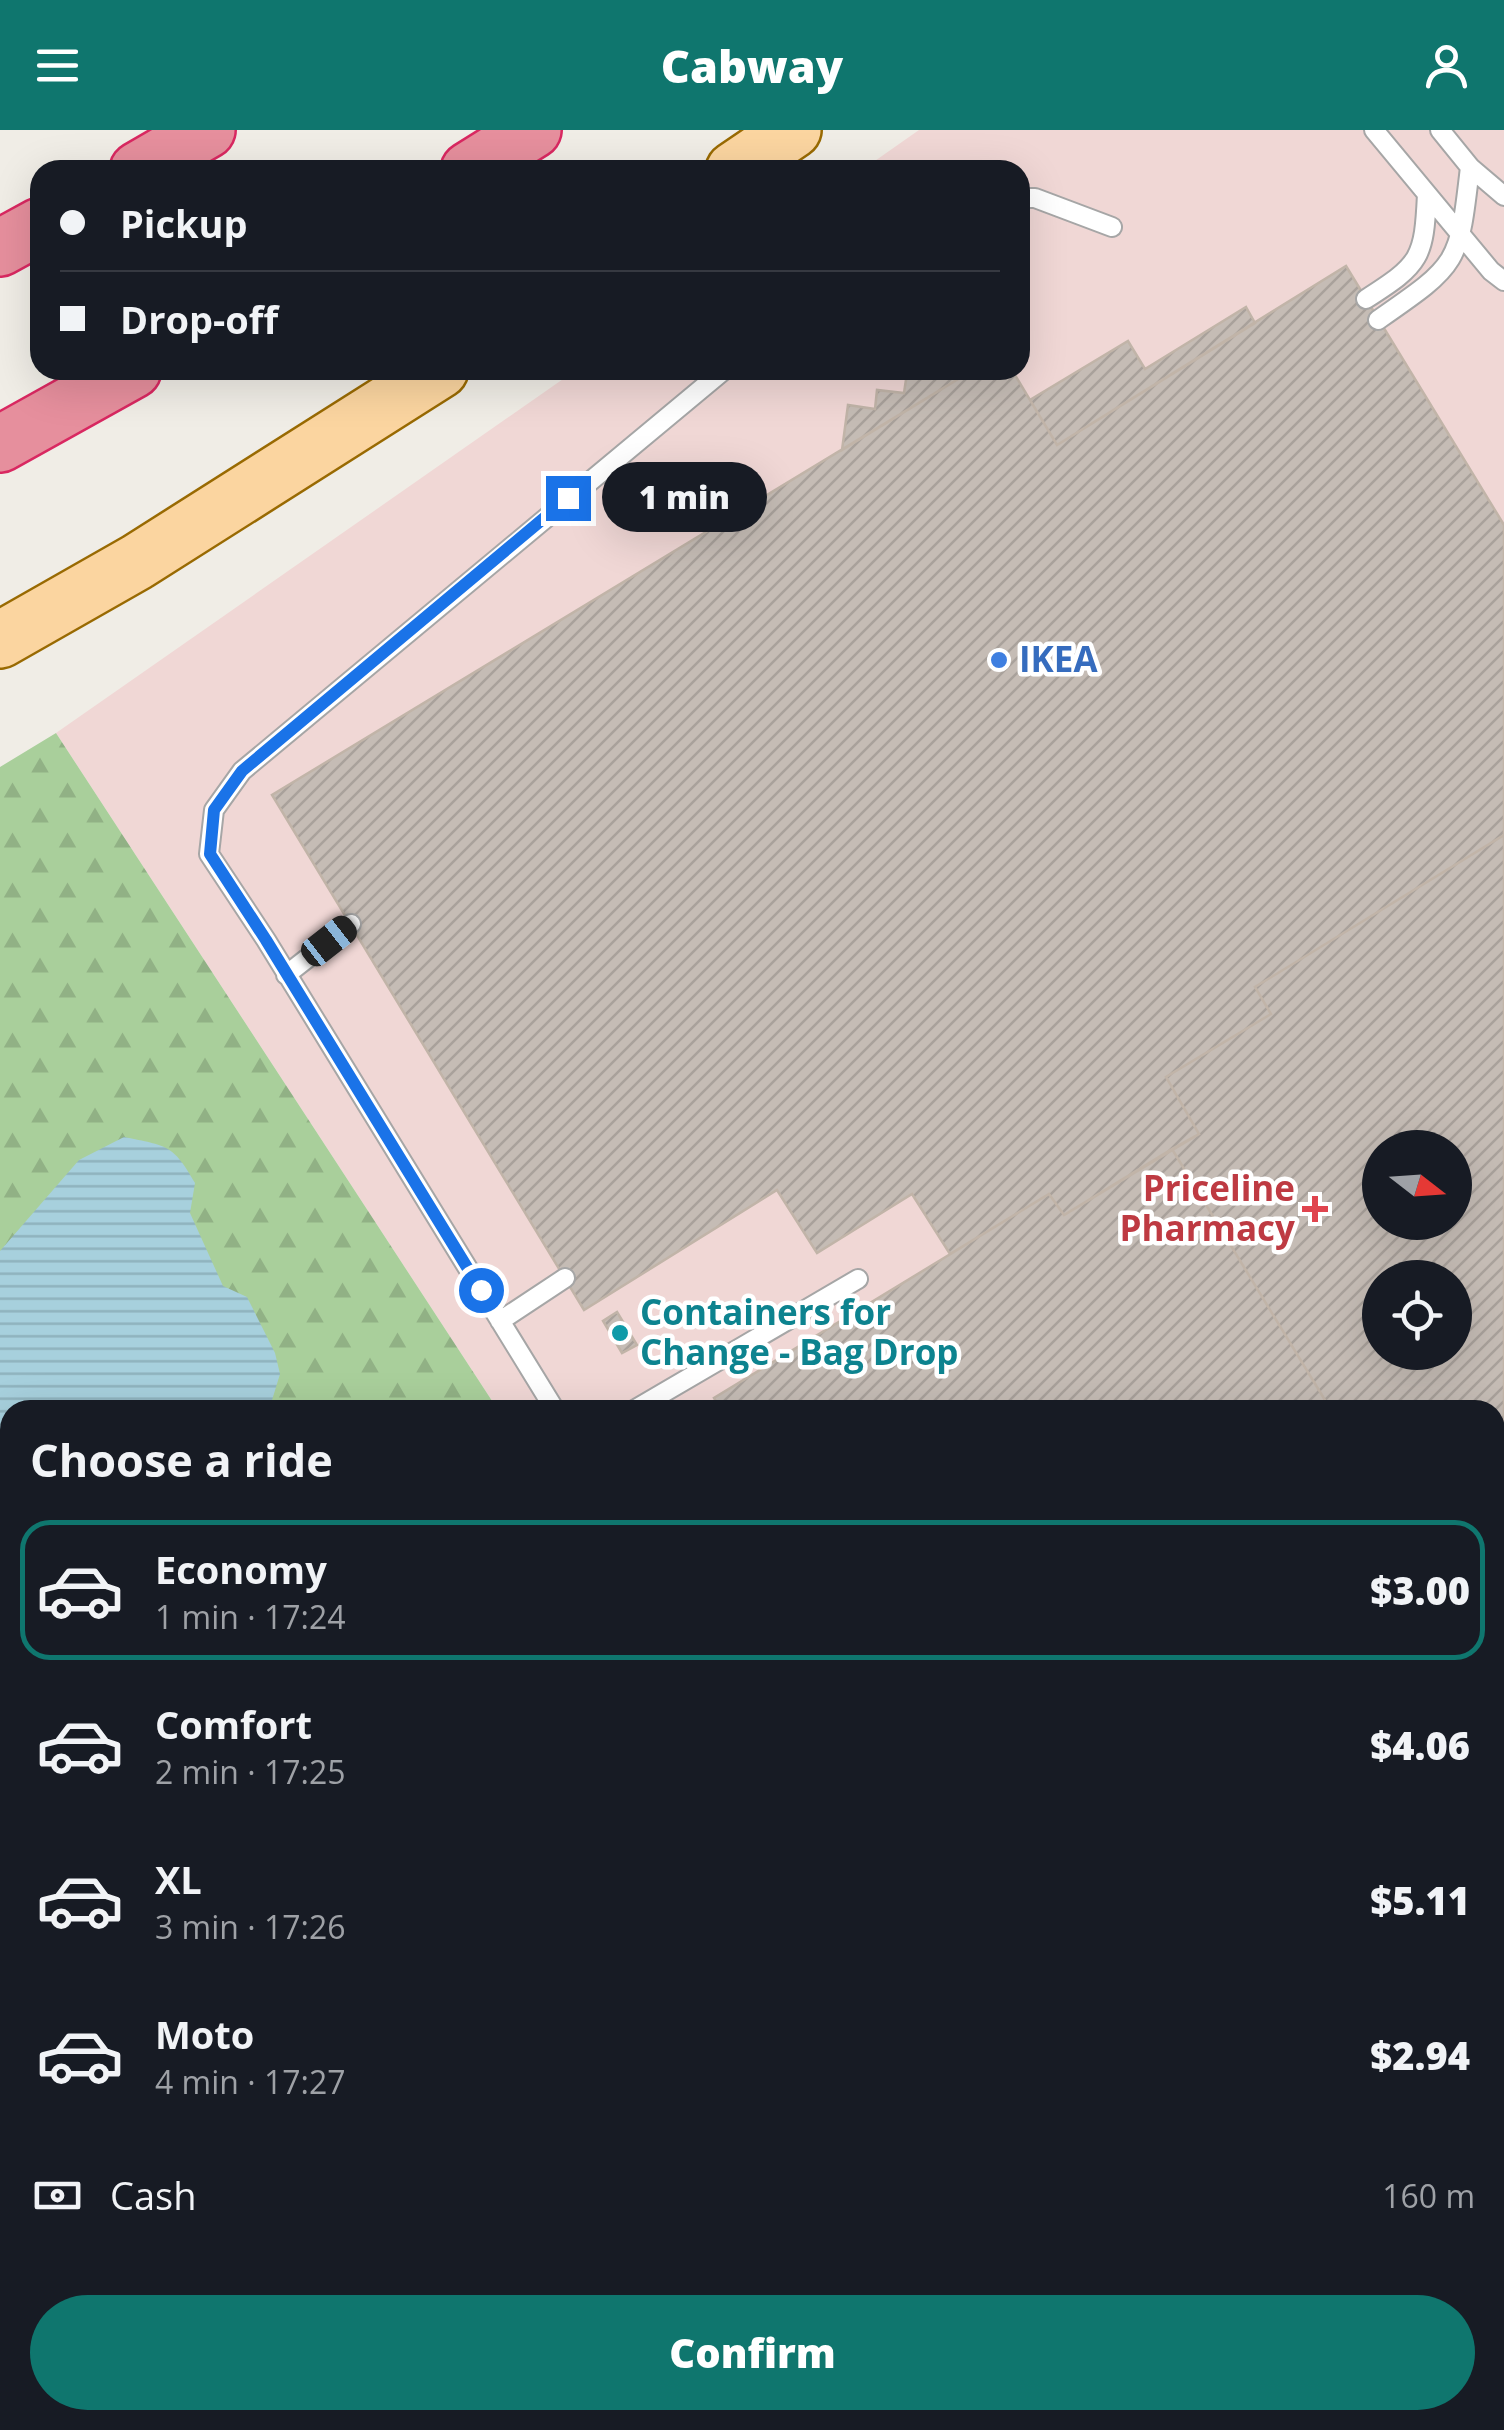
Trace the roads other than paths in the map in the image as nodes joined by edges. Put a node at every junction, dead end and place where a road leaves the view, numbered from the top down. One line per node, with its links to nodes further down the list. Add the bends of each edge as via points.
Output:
1 (207, 130): 6 (highway)
2 (534, 130): 7 (highway)
3 (793, 130): 8 (main road)
4 (1374, 130): 10 (lane)
5 (1440, 130): 9 (lane)
6 (155, 160)
7 (485, 160)
8 (749, 160)
9 (1470, 167): 11 (lane); 15 (lane)
10 (1426, 194): 15 (lane); 18 (lane, via 1420,256)
11 (1504, 196)
12 (1030, 198): 13 (lane)
13 (1112, 227)
14 (30, 232): 16 (highway)
15 (1462, 236): 17 (lane); 19 (lane, via 1436,280)
16 (0, 248)
17 (1504, 282)
18 (1366, 299)
19 (1378, 320)
20 (114, 380): 23 (highway)
21 (425, 380): 24 (main road)
22 (712, 380): 26 (lane, via 242,771 214,810 210,854)
23 (0, 444)
24 (0, 640)
25 (351, 924): 26 (lane)
26 (286, 975): 29 (lane)
27 (564, 1278): 29 (lane)
28 (858, 1279): 31 (lane)
29 (500, 1321): 30 (lane)
30 (549, 1400)
31 (651, 1400)

